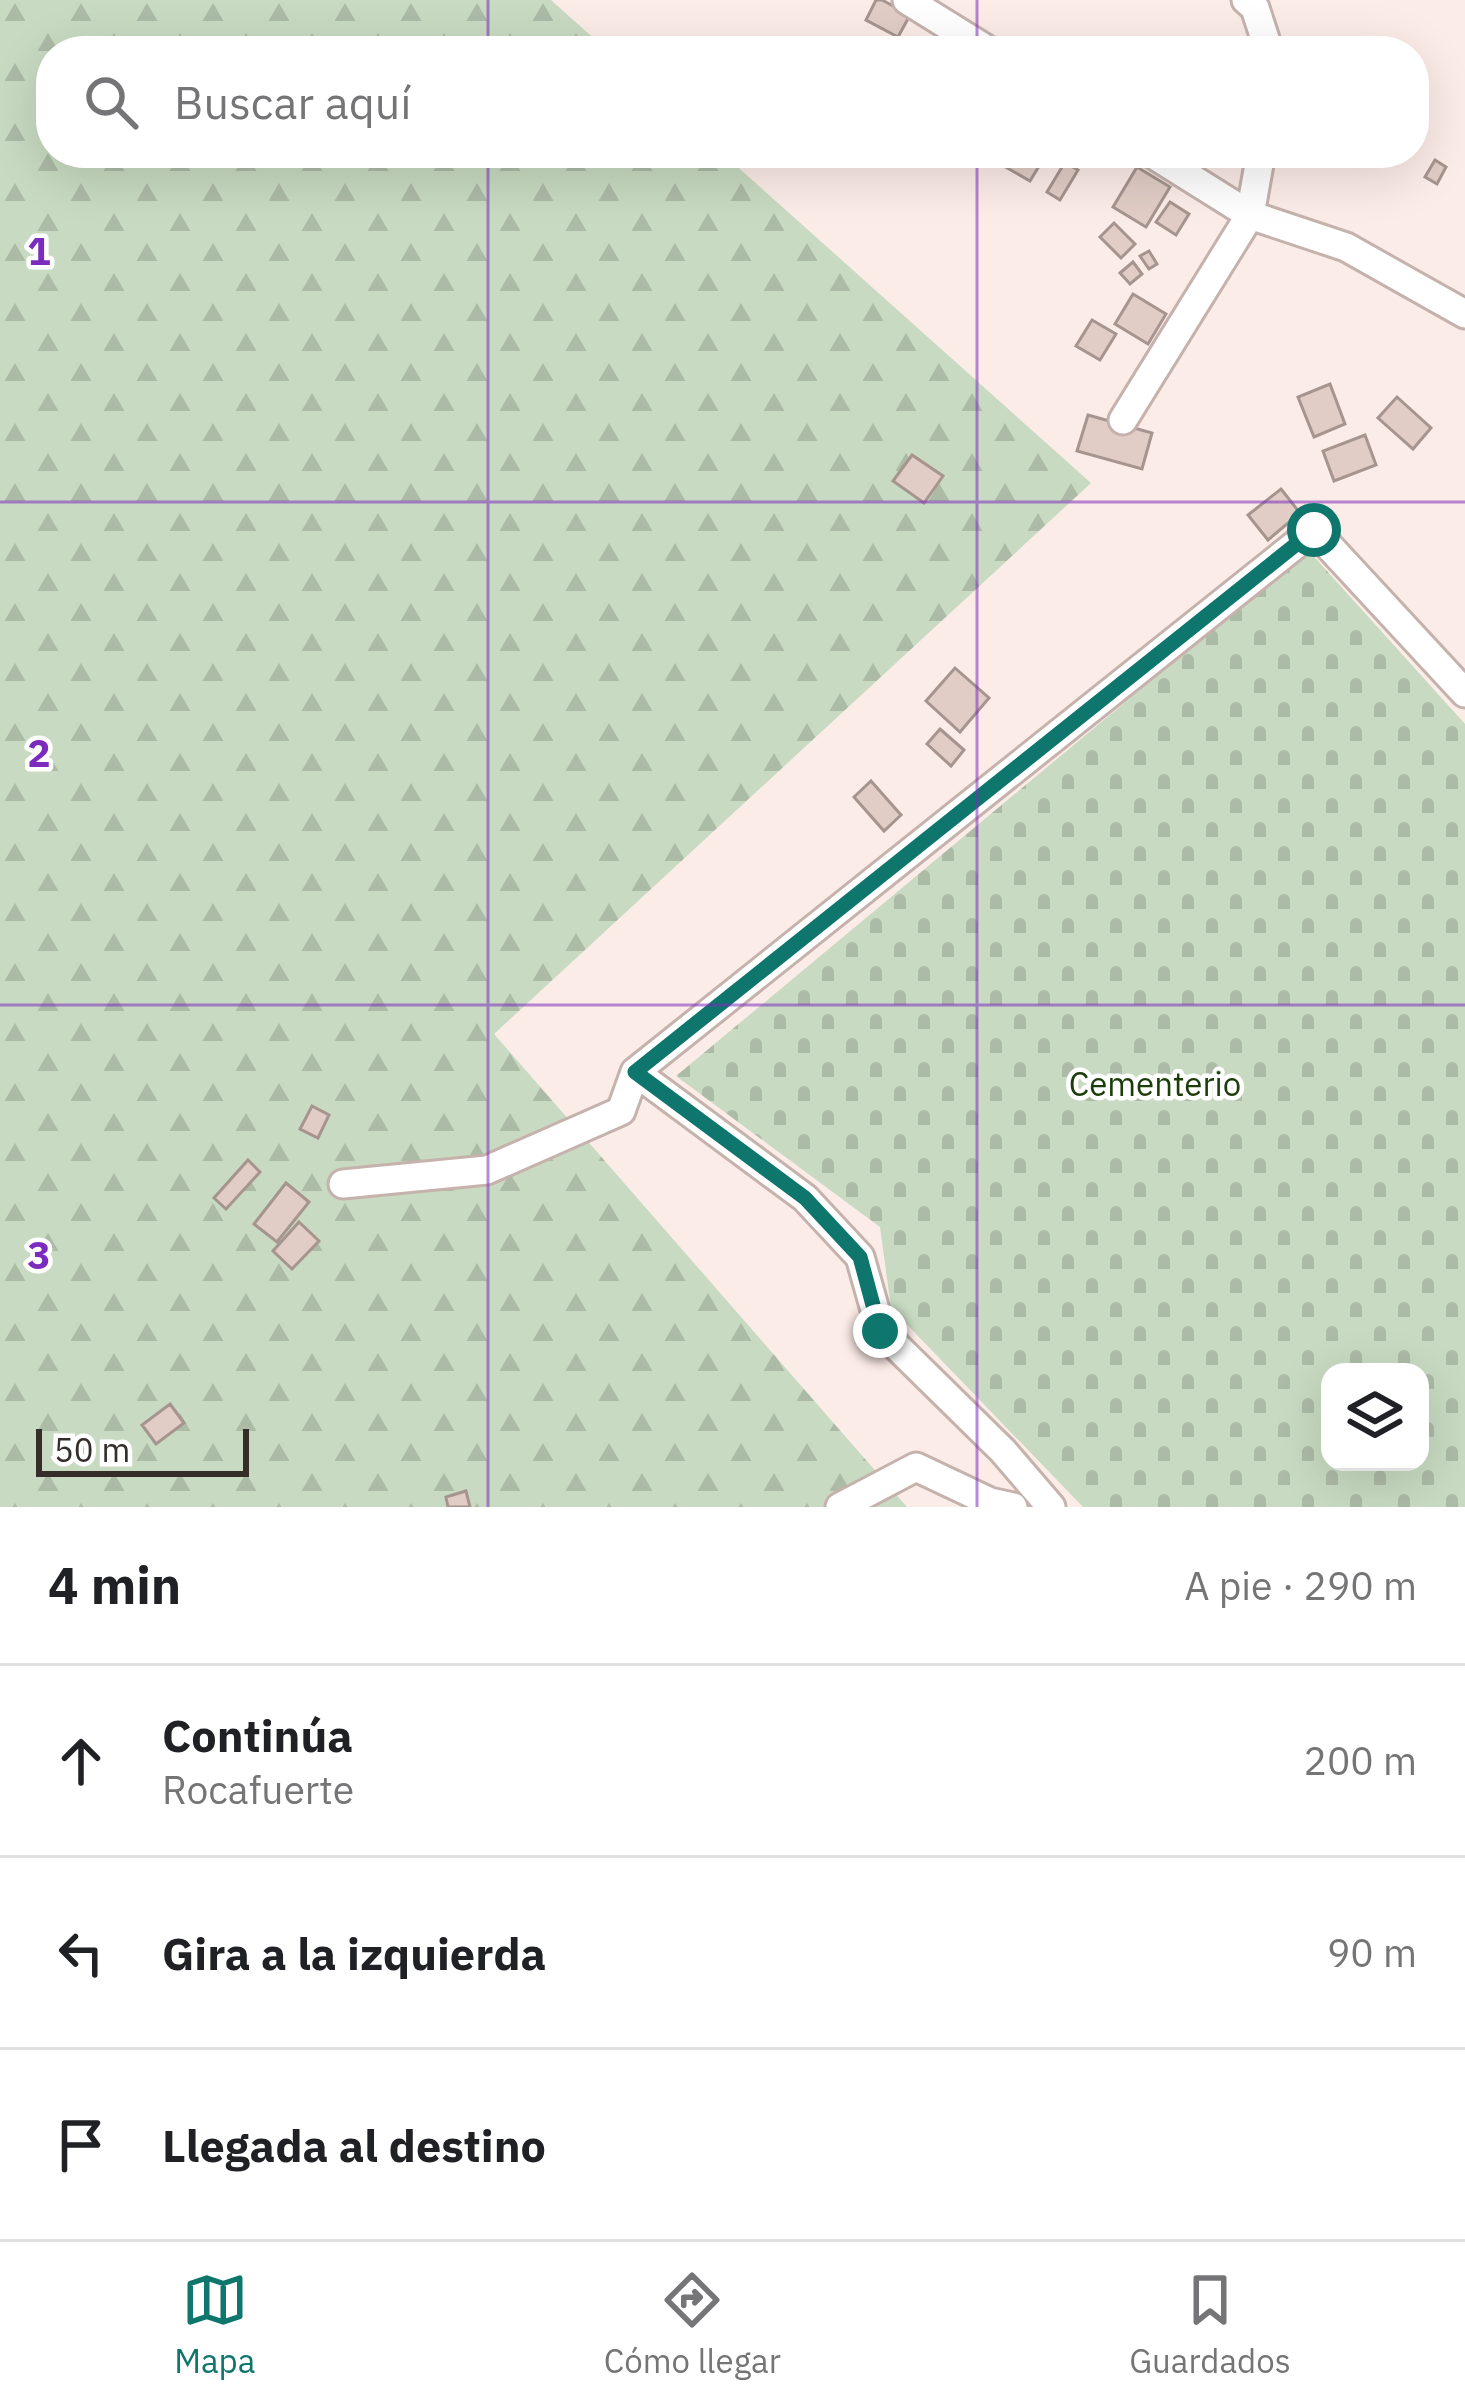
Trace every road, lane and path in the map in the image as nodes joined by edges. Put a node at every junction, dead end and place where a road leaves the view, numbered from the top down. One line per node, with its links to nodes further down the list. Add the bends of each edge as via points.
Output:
1 (907, 0): 3 (street)
2 (1246, 0): 4 (street)
3 (965, 36)
4 (1264, 36)
5 (1175, 168): 7 (street)
6 (1258, 168): 7 (street)
7 (1250, 215): 8 (street, via 1346,247); 9 (street)
8 (1465, 314)
9 (1123, 420)
10 (1465, 693): 11 (street, via 1314,530)
11 (635, 1072): 12 (street, via 621,1111 488,1170); 15 (street, via 805,1198 860,1257 880,1331)
12 (343, 1184)
13 (840, 1507): 14 (street, via 916,1467)
14 (1013, 1507)
15 (1051, 1507)

